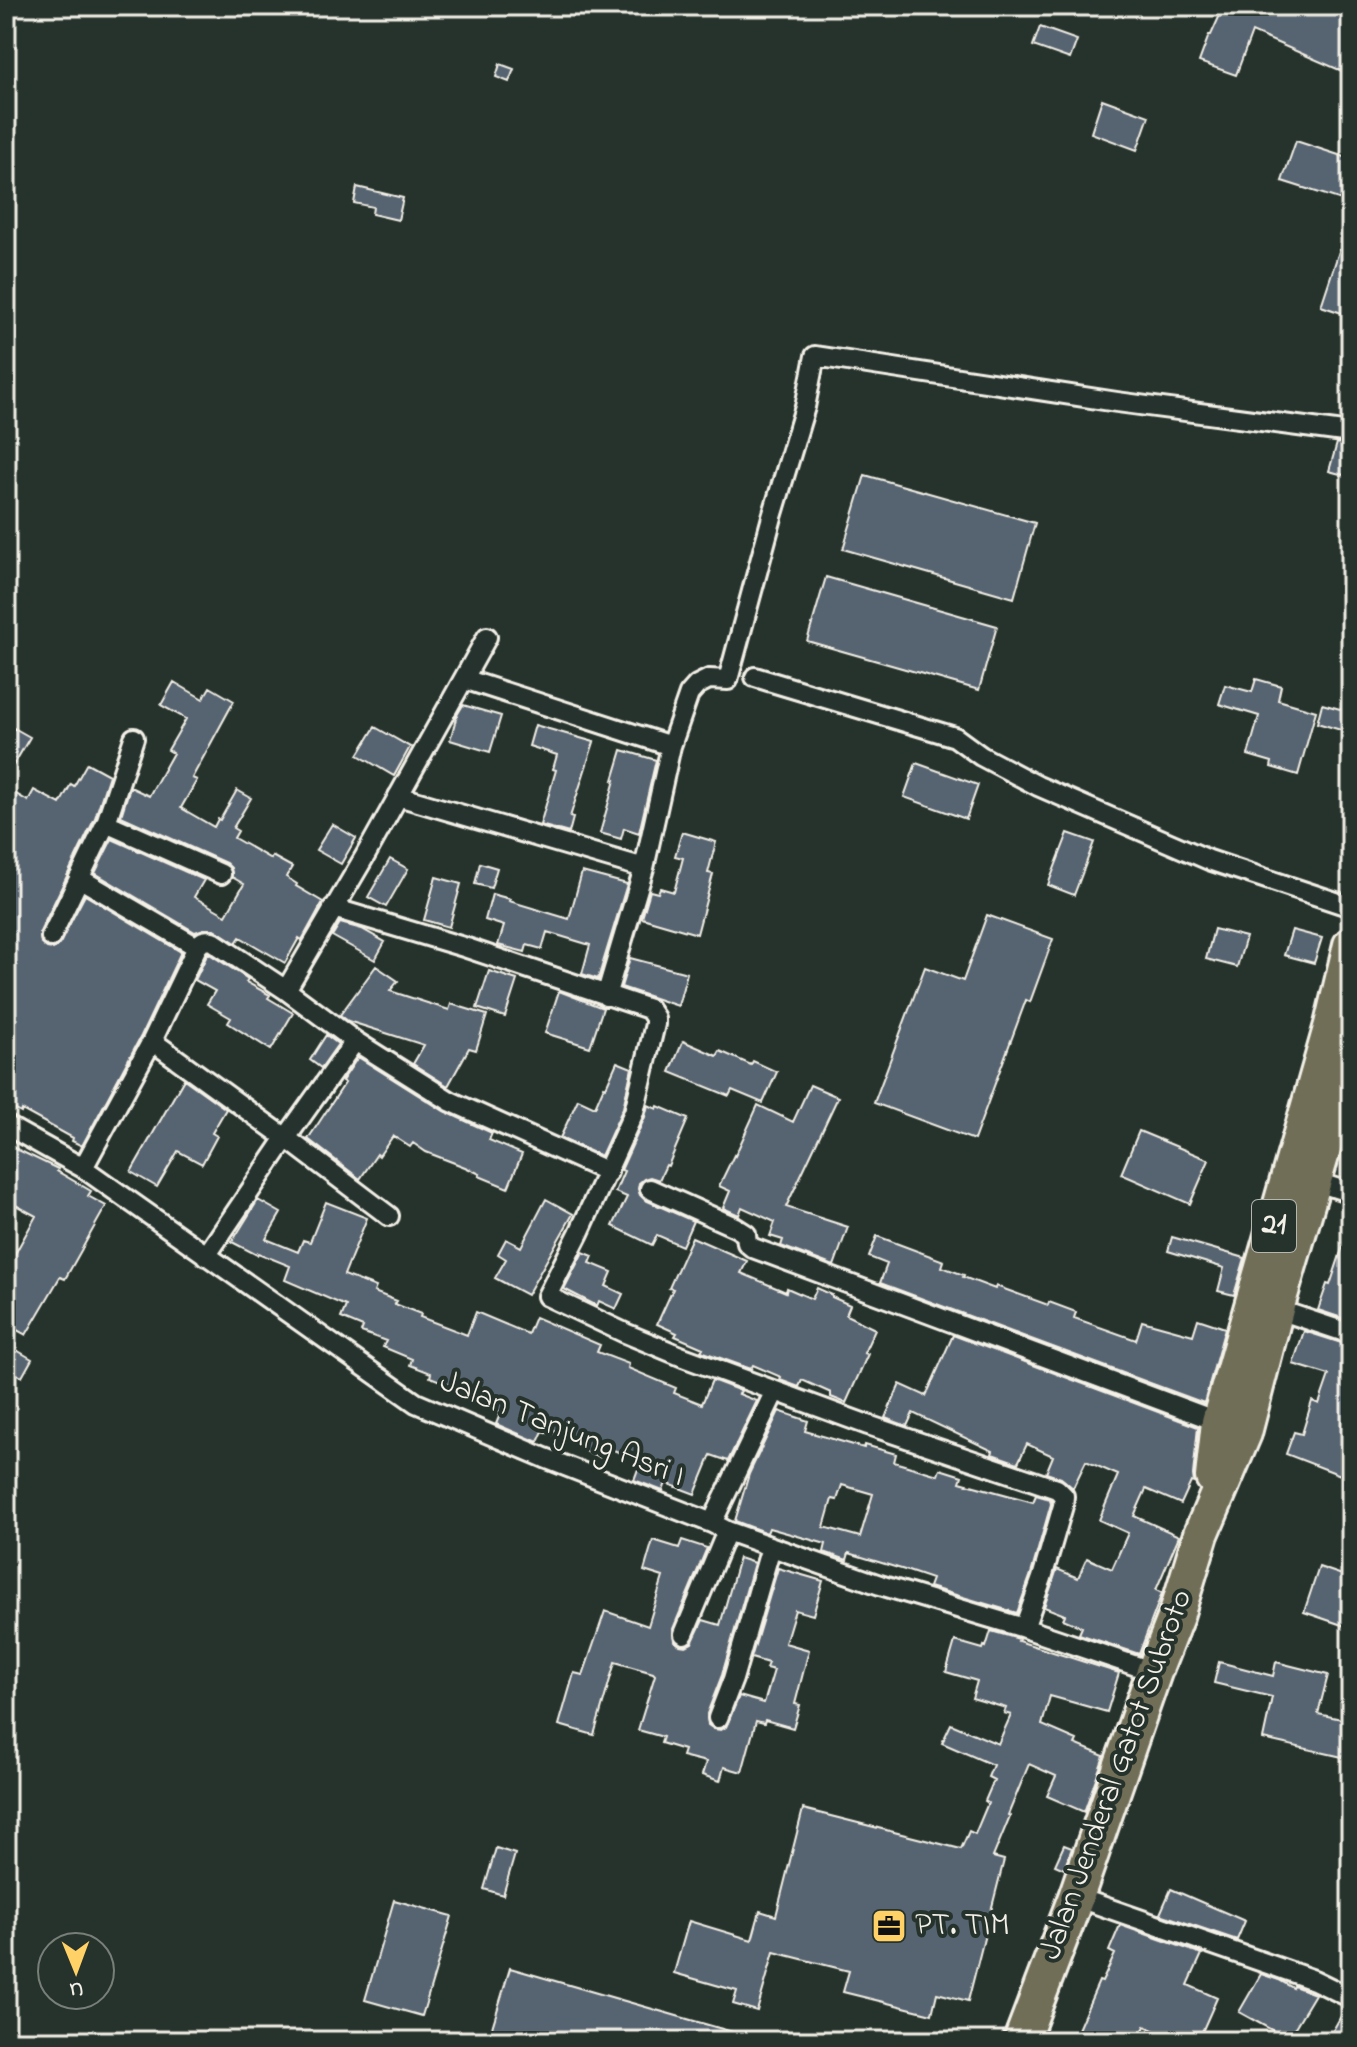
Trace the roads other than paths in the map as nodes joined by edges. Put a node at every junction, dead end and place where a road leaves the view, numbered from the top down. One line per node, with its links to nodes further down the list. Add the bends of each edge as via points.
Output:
1 (1351, 433): 6 (street, via 815,356 728,680 709,679 689,694)
2 (487, 637): 4 (street)
3 (755, 677): 12 (street, via 955,737 1038,786 1195,854)
4 (464, 679): 6 (street); 7 (street)
5 (134, 738): 8 (street)
6 (671, 746): 9 (street)
7 (398, 796): 9 (street); 13 (street)
8 (106, 823): 10 (street); 11 (street)
9 (644, 868): 18 (street)
10 (221, 874)
11 (79, 878): 14 (street); 16 (street)
12 (1351, 907)
13 (333, 908): 17 (street); 18 (street)
14 (51, 937)
15 (1351, 945): 26 (highway, 21)
16 (197, 947): 17 (street, via 201,941 212,941); 19 (street)
17 (286, 990): 20 (street)
18 (606, 996): 25 (street, via 649,1009 655,1018 634,1112)
19 (152, 1041): 23 (street); 24 (street)
20 (355, 1041): 23 (street); 25 (street, via 450,1101)
21 (1351, 1054): 26 (highway, 21)
22 (6, 1125): 24 (street, Jalan Tanjung Asri I)
23 (286, 1138): 29 (street); 30 (street)
24 (83, 1168): 30 (street, Jalan Tanjung Asri I)
25 (608, 1172): 33 (street, via 547,1296 639,1339)
26 (1301, 1176): 28 (street); 31 (highway, 21); 34 (highway, 21)
27 (650, 1189): 34 (street, via 735,1227 753,1248)
28 (1351, 1193)
29 (389, 1216)
30 (206, 1256): 36 (street, Jalan Tanjung Asri I, via 416,1403)
31 (1276, 1309): 32 (street); 35 (highway, 21, via 1244,1433)
32 (1351, 1334)
33 (775, 1391): 36 (street); 38 (street, via 1057,1489 1064,1496 1063,1506)
34 (1219, 1422): 35 (highway, 21)
35 (1210, 1509): 40 (highway, Jalan Jenderal Gatot Subroto / 21)
36 (720, 1527): 37 (street, Jalan Tanjung Asri I); 39 (street)
37 (771, 1547): 38 (street, Jalan Tanjung Asri I); 41 (street)
38 (1024, 1628): 40 (street, Jalan Tanjung Asri I)
39 (684, 1634)
40 (1154, 1672): 42 (highway, Jalan Jenderal Gatot Subroto / 21)
41 (718, 1718)
42 (1076, 1897): 43 (street, via 1314,1980); 44 (highway, Jalan Jenderal Gatot Subroto / 21)
43 (1351, 1998)
44 (1021, 2041)

